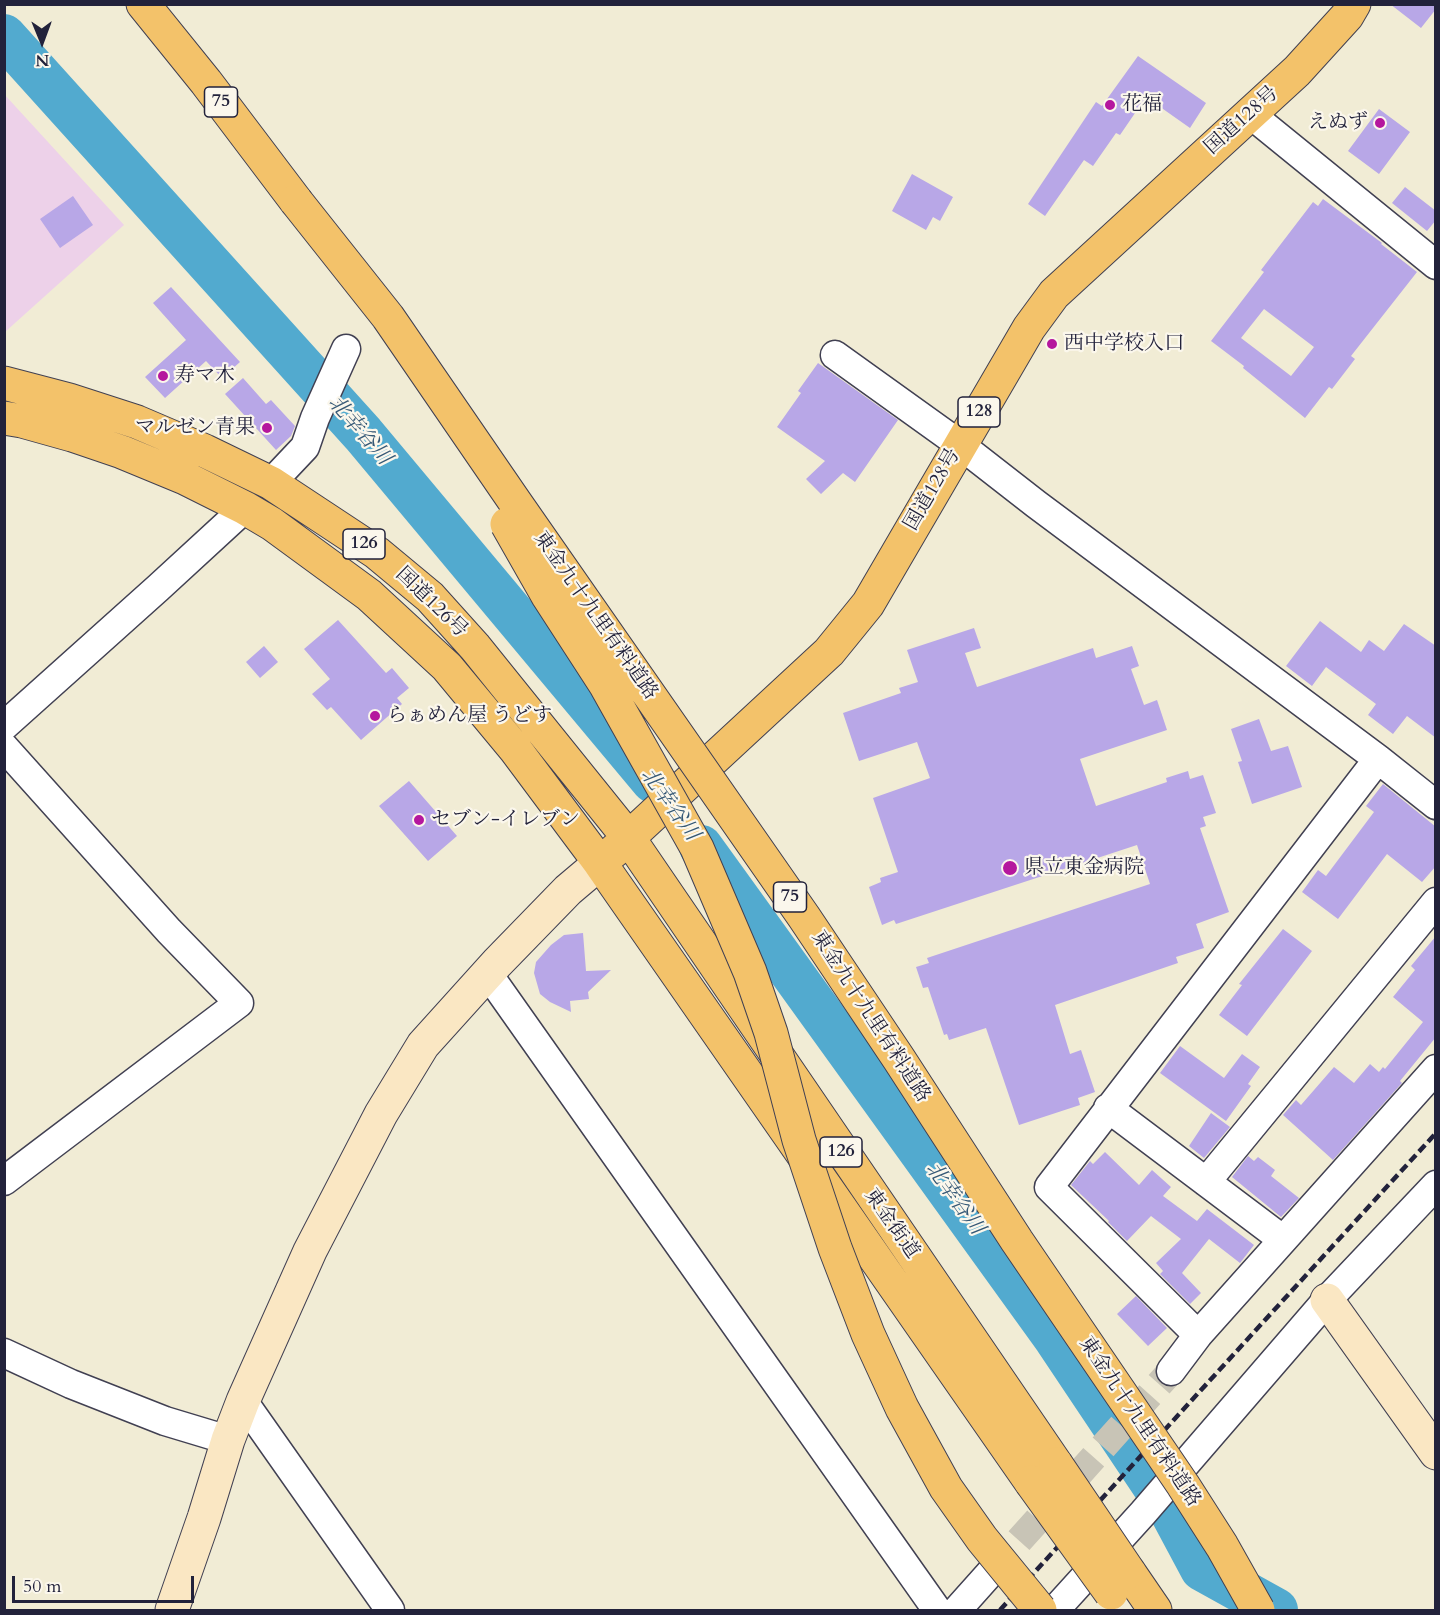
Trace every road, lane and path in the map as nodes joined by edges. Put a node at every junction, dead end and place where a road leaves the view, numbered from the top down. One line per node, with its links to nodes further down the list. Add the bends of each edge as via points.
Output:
1 (143, 4): 4 (main road, 東金九十九里有料道路 / 75)
2 (1354, 4): 3 (main road, 国道128号 / 128, via 1297,71)
3 (1249, 113): 5 (street); 10 (main road, 国道128号 / 128, via 1054,294)
4 (296, 201): 41 (main road, 東金九十九里有料道路 / 75, bridge, via 497,508 605,684 697,848 750,972 771,1033 799,1140 868,1334 902,1408 946,1488); 44 (main road, 東金九十九里有料道路 / 75, bridge, via 388,316 804,917 1029,1260 1189,1494)
5 (1436, 265)
6 (346, 350): 11 (street, via 305,447)
7 (835, 355): 10 (street)
8 (4, 383): 11 (main road, 国道126号 / 126, via 137,422)
9 (4, 418): 12 (main road, 国道126号 / 126, via 122,452)
10 (959, 444): 15 (street); 17 (main road, 国道128号 / 128, via 868,604 829,652)
11 (272, 483): 17 (main road, 国道126号 / 126, via 377,553 430,597)
12 (245, 508): 13 (street); 18 (main road, 国道126号 / 126, via 369,595 447,667 515,749)
13 (4, 726)
14 (4, 747): 23 (street, via 239,1004)
15 (1378, 759): 16 (street); 22 (street)
16 (1436, 805)
17 (628, 837): 18 (main road, 国道128号 / 128); 34 (main road, 東金街道 / 126, via 843,1155)
18 (600, 863): 20 (street, via 568,890); 34 (main road, 東金街道 / 126)
19 (1436, 902): 24 (street)
20 (488, 974): 31 (street, via 423,1045 381,1113 309,1251); 39 (street)
21 (1436, 1069): 26 (street)
22 (1108, 1108): 24 (street); 28 (street, via 1049,1187)
23 (4, 1181)
24 (1206, 1182): 26 (street)
25 (1436, 1185): 27 (street)
26 (1282, 1239): 28 (street)
27 (1327, 1300): 33 (street); 42 (street)
28 (1198, 1335): 30 (street)
29 (4, 1353): 32 (street, via 165,1421)
30 (1172, 1371)
31 (243, 1401): 32 (street); 38 (street)
32 (228, 1440): 37 (street)
33 (1436, 1453)
34 (1044, 1473): 36 (main road, 東金街道 / 126, bridge)
35 (991, 1572): 40 (street)
36 (1121, 1592): 43 (main road, 東金街道 / 126)
37 (172, 1611)
38 (390, 1611)
39 (937, 1611)
40 (957, 1611)
41 (1040, 1611)
42 (1055, 1611)
43 (1155, 1611)
44 (1258, 1611)

